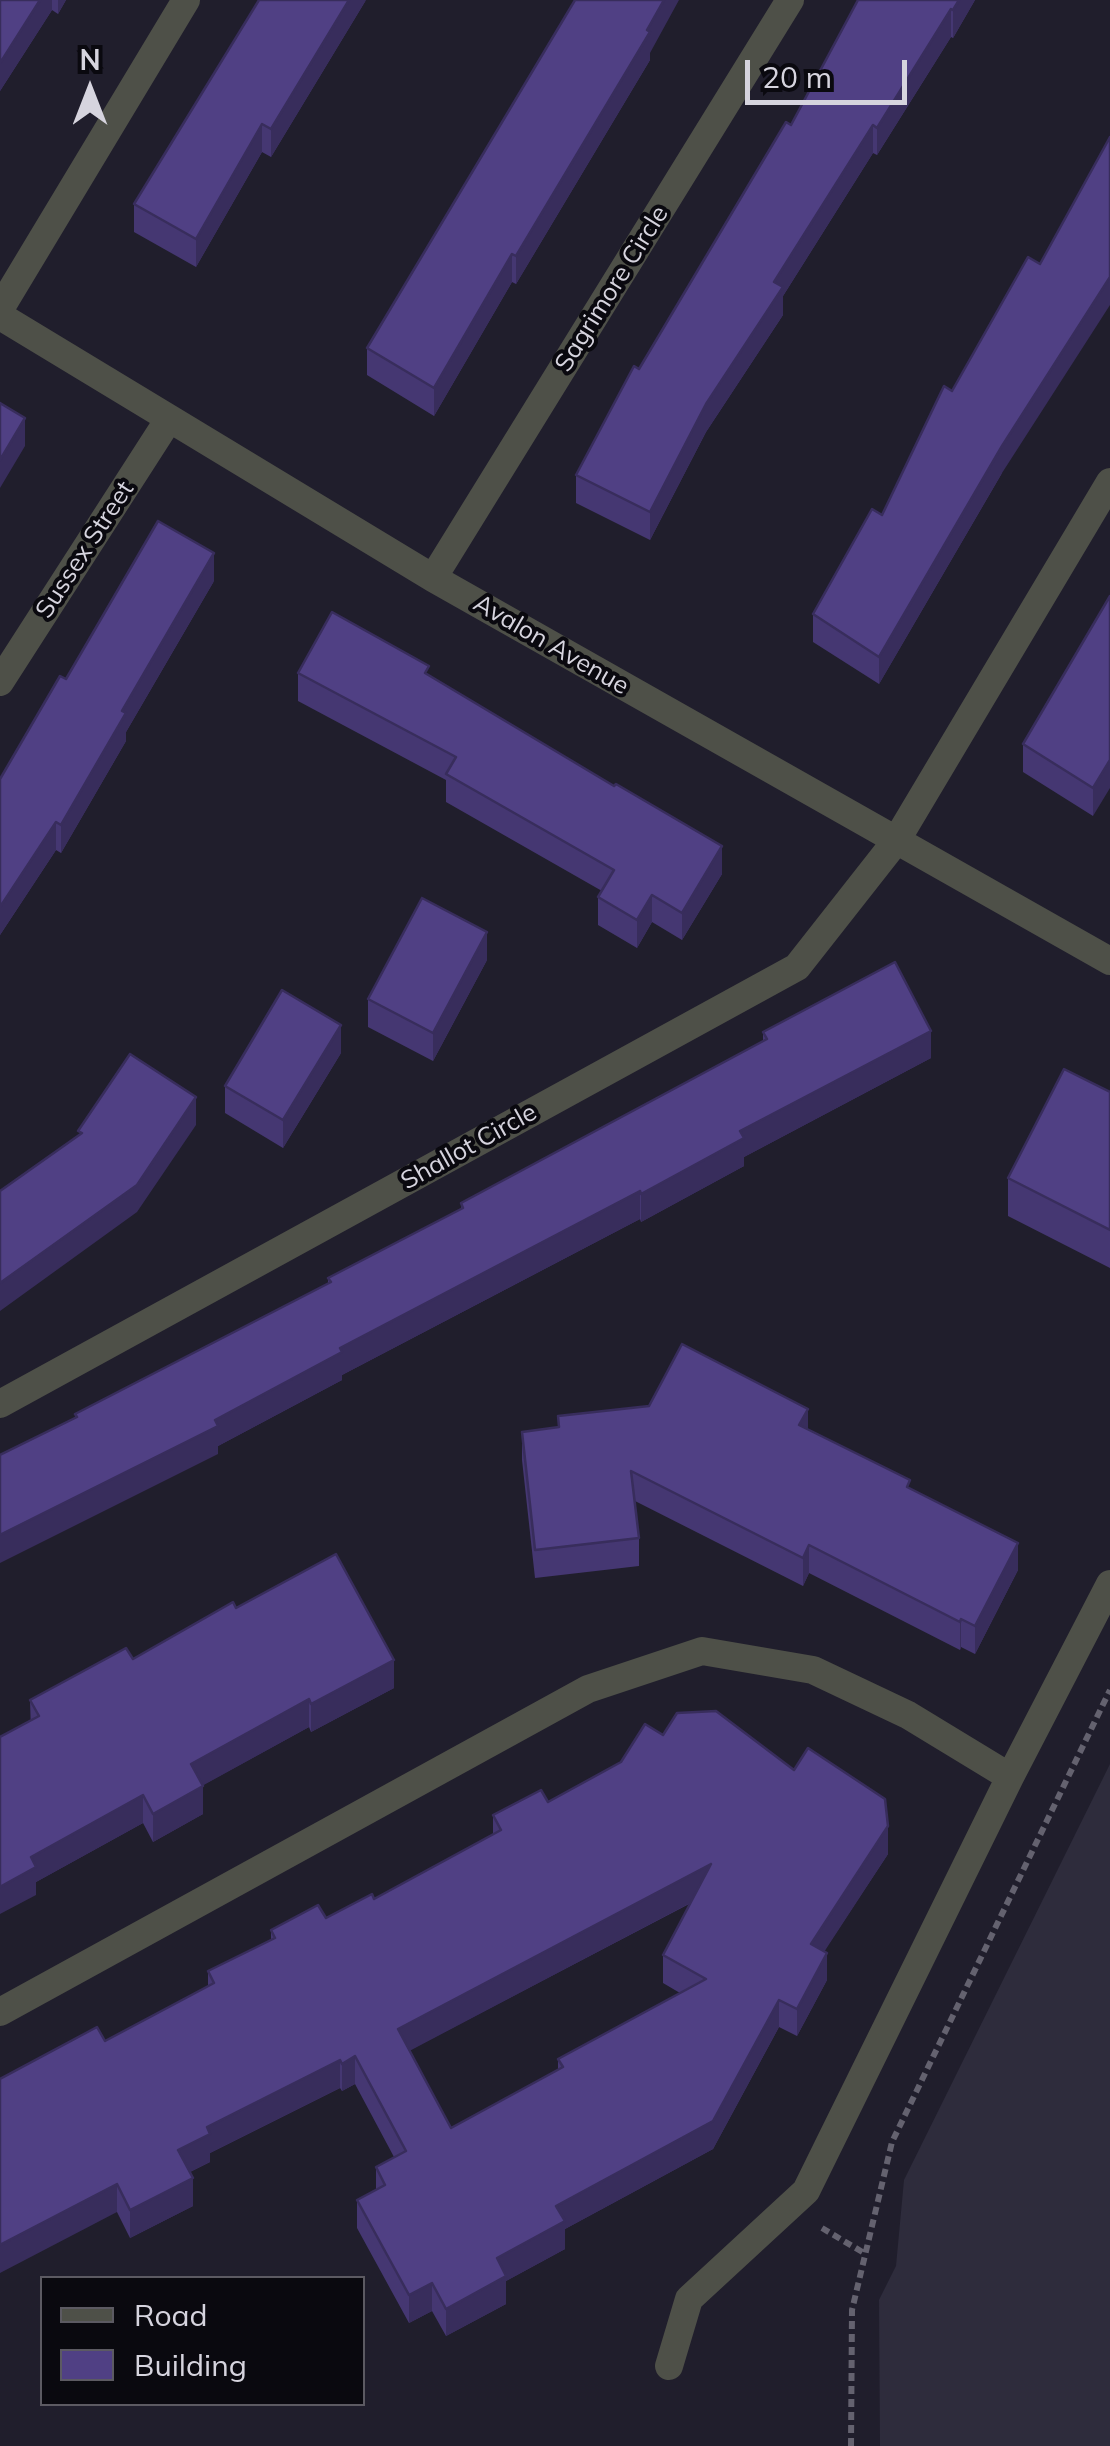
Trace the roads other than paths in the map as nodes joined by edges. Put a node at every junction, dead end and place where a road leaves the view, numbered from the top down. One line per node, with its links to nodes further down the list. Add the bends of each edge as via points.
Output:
1 (186, 0): 3 (street)
2 (790, 0): 6 (street, Sagrimore Circle)
3 (0, 312): 4 (street, Avalon Avenue)
4 (169, 418): 6 (street, Avalon Avenue); 7 (street, Sussex Street)
5 (1110, 482): 8 (street)
6 (434, 578): 8 (street, Avalon Avenue)
7 (0, 682)
8 (896, 841): 9 (street, Avalon Avenue); 10 (street, Shallot Circle, via 798,966)
9 (1110, 961)
10 (0, 1404)
11 (1110, 1584): 12 (street)
12 (1010, 1777): 13 (street, via 908,1714 813,1670 702,1650 588,1689); 14 (street, via 806,2191 688,2298)
13 (0, 2012)
14 (668, 2366)

